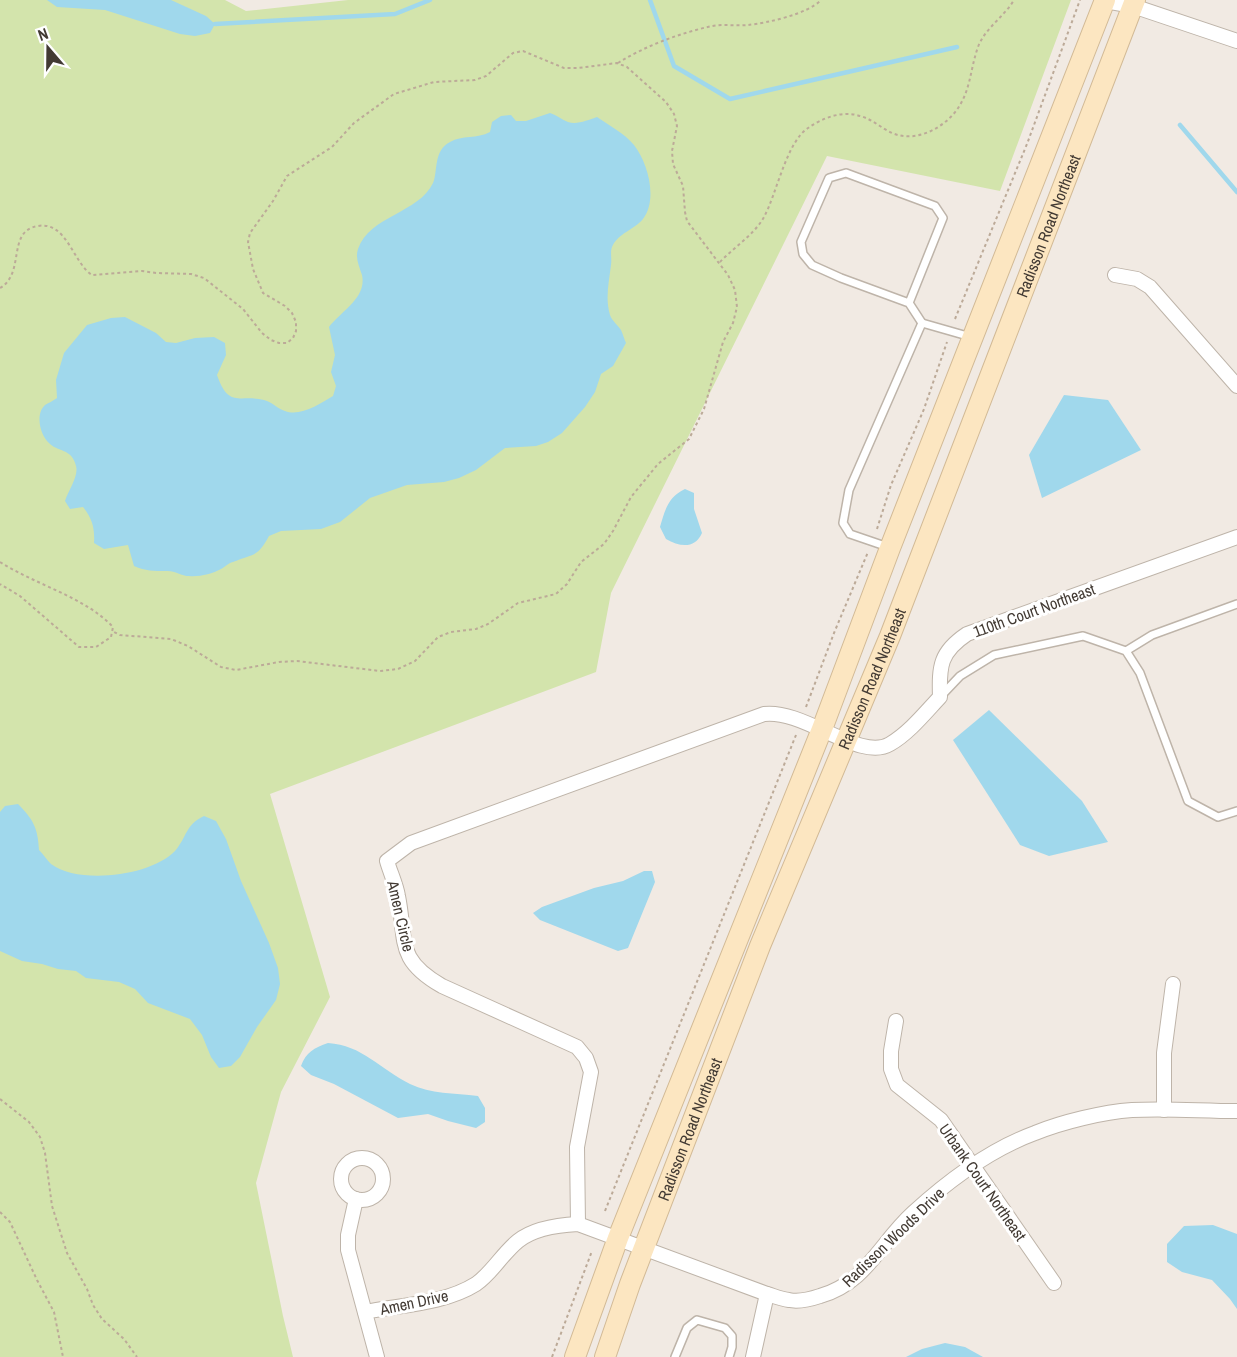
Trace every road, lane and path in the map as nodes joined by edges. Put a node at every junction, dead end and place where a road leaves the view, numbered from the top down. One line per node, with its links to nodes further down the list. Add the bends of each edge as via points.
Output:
1 (821, 0): 7 (path, via 783,18 749,25 714,26 641,50)
2 (1014, 0): 8 (path, via 984,35 969,88 948,119 927,133 914,136 893,133 859,115 849,114 839,114 806,129 788,157 757,229)
3 (1080, 0): 12 (path)
4 (1105, 0): 5 (street); 14 (main road, Radisson Road Northeast)
5 (1134, 3): 6 (street); 30 (main road, Radisson Road Northeast, via 895,625)
6 (1237, 41)
7 (617, 63): 8 (path, via 654,90 674,114 677,126 672,151 683,186 687,221); 10 (path, via 564,68 522,51 513,53 492,72 475,80 450,80 394,94 354,123 332,147 287,176 248,242 263,292 285,306 296,322 294,338 287,343 271,340 262,333 243,309 204,278 142,271 92,275 79,263 63,236 43,225 33,226 20,239 14,272)
8 (720, 262): 24 (path, via 735,290 737,307 696,428 690,439 652,470 604,544 581,562 556,594 518,603 476,629 438,637 415,661 398,669 380,671 297,661 236,670 221,668 171,639)
9 (1115, 275): 16 (street, via 1137,279 1150,287)
10 (0, 288)
11 (909, 303): 11 (lane, via 841,278 813,265 803,254 801,242 829,178 846,173 935,206 943,218); 13 (lane)
12 (955, 319)
13 (922, 323): 14 (lane); 19 (lane, via 849,490 843,523 850,534)
14 (973, 338): 19 (main road, Radisson Road Northeast)
15 (947, 342): 17 (path)
16 (1237, 386)
17 (877, 529)
18 (1237, 537): 26 (street, 110th Court Northeast, via 967,634 946,653 939,669)
19 (890, 548): 28 (main road, Radisson Road Northeast)
20 (868, 552): 27 (path)
21 (0, 562): 24 (path, via 89,606 104,617)
22 (0, 584): 24 (path, via 79,646 96,647)
23 (1237, 604): 25 (lane, via 1152,635)
24 (112, 631)
25 (1126, 651): 26 (lane, via 1083,636 994,655 960,676); 31 (lane, via 1140,673 1188,801 1218,818)
26 (940, 697): 30 (street, via 890,744 870,749)
27 (809, 701)
28 (822, 729): 30 (street); 41 (street, Amen Circle, via 776,713 748,718 411,843 387,861 398,895 403,941 411,961 426,976 577,1047 585,1058 591,1072 578,1147); 42 (main road, Radisson Road Northeast)
29 (795, 739): 39 (path)
30 (846, 740): 43 (main road, Radisson Road Northeast, via 760,946)
31 (1237, 811)
32 (1173, 984): 35 (street, via 1164,1053)
33 (896, 1021): 37 (street, Urbank Court Northeast, via 891,1069 897,1085 940,1120)
34 (0, 1099): 49 (path, via 40,1137 52,1206 67,1253 102,1319)
35 (1164, 1110): 36 (street, Radisson Woods Drive); 37 (street, Radisson Woods Drive, via 1131,1110 1066,1123 1034,1133)
36 (1237, 1111)
37 (972, 1166): 45 (street, Urbank Court Northeast); 46 (street, Radisson Woods Drive, via 911,1214 847,1286 791,1301)
38 (356, 1199): 47 (street, via 348,1250)
39 (605, 1211)
40 (0, 1212): 48 (path, via 10,1222 54,1312)
41 (578, 1224): 42 (street, Amen Drive); 47 (street, Amen Drive, via 549,1227 518,1241 476,1283 458,1293)
42 (618, 1238): 43 (street, Radisson Woods Drive); 52 (main road, Radisson Road Northeast)
43 (644, 1248): 46 (street, Radisson Woods Drive); 53 (main road, Radisson Road Northeast)
44 (592, 1251): 51 (path)
45 (1054, 1283)
46 (767, 1294): 56 (street)
47 (365, 1312): 50 (street)
48 (63, 1357)
49 (137, 1357)
50 (377, 1357)
51 (552, 1357)
52 (575, 1357)
53 (605, 1357)
54 (675, 1357): 55 (lane, via 687,1328 697,1320 725,1328 732,1336)
55 (729, 1357)
56 (753, 1357)

